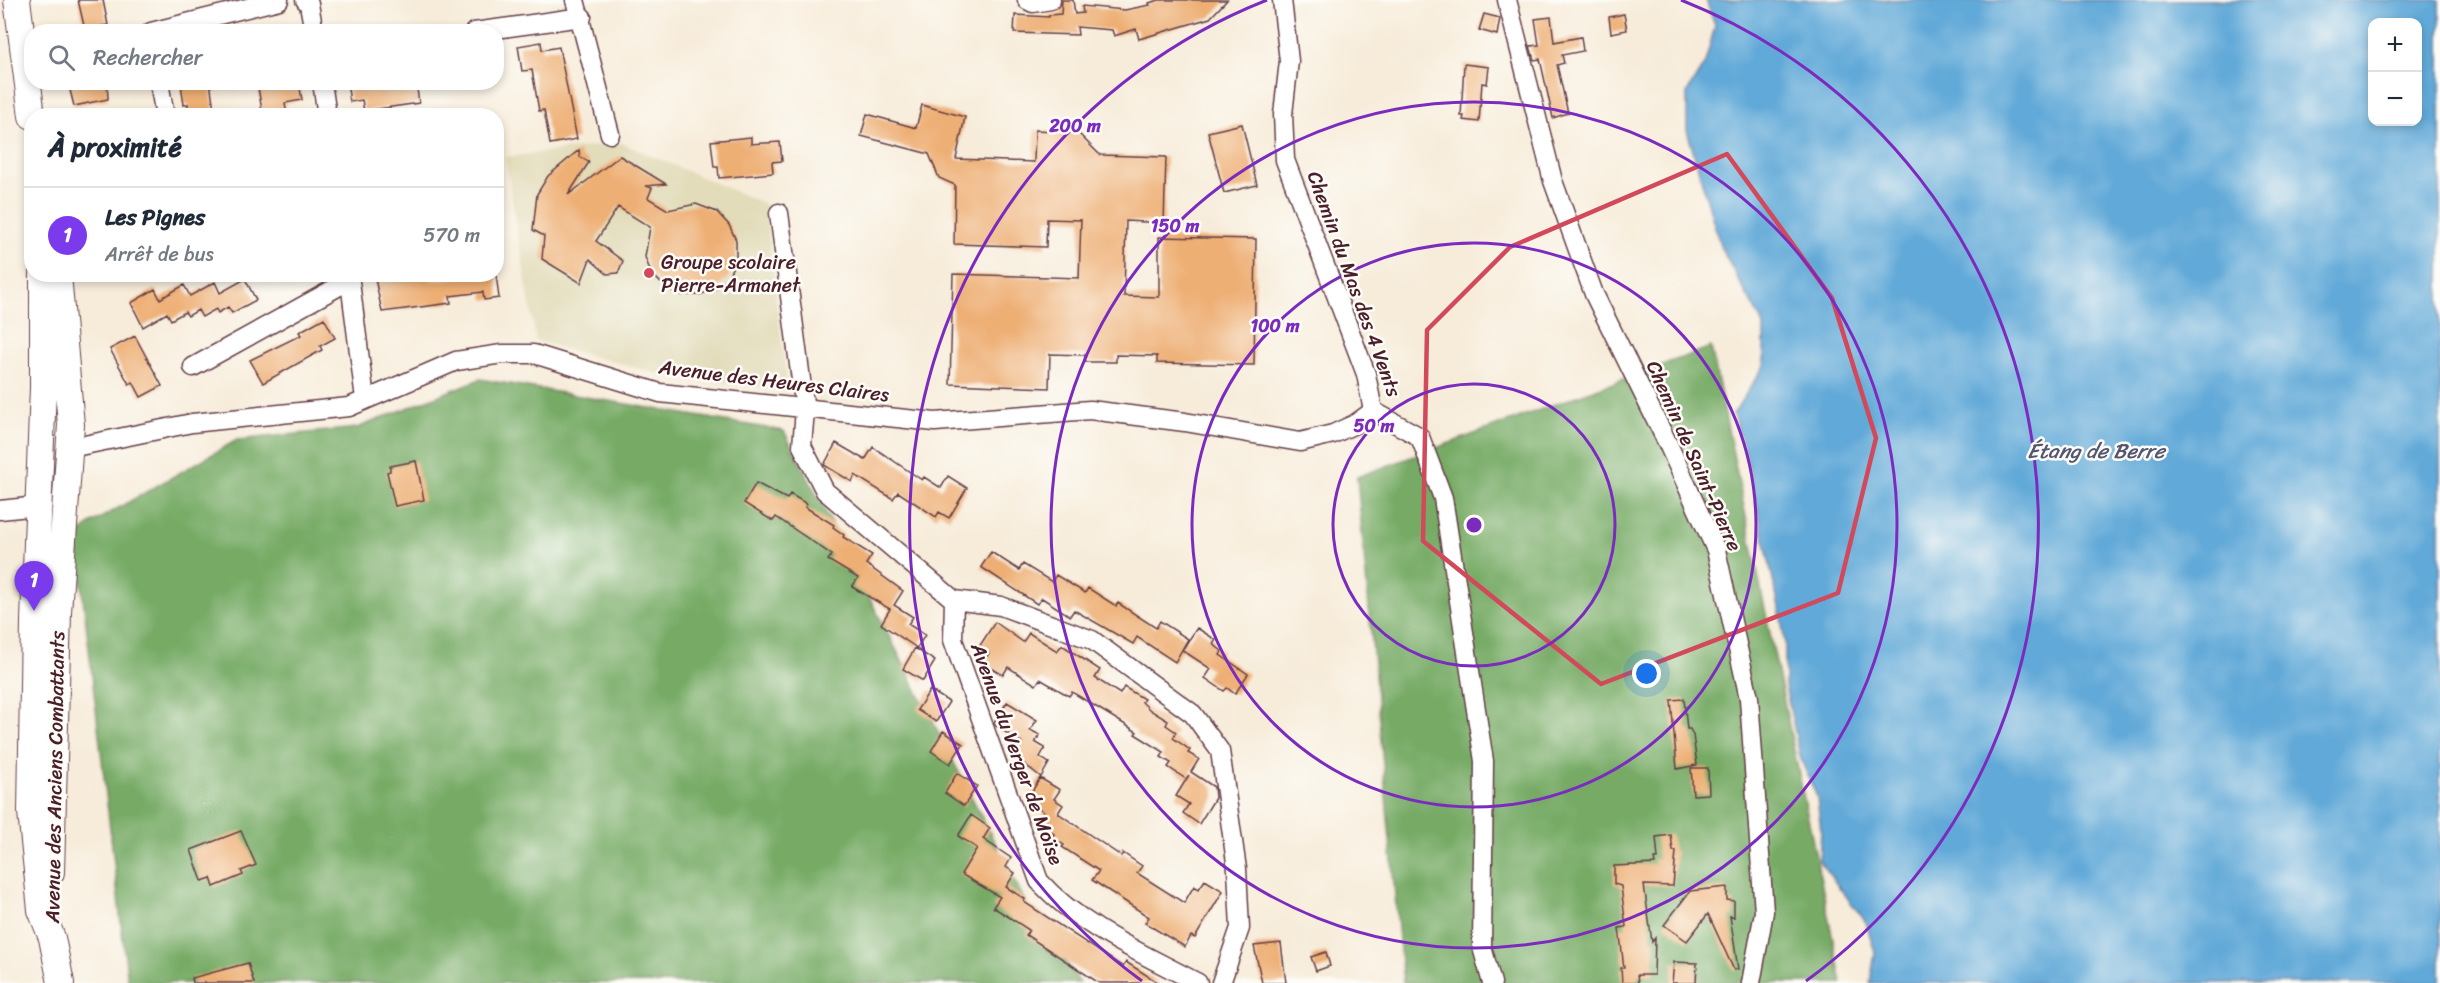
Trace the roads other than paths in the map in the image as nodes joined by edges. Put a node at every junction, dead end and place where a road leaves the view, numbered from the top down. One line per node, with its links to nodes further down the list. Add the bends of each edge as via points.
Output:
1 (17, 0): 12 (main road)
2 (279, 0): 9 (street)
3 (305, 0): 10 (street)
4 (1027, 0): 5 (street)
5 (1051, 0)
6 (1282, 0): 28 (street, Chemin du Mas des 4 Vents, via 1288,61 1283,114 1285,160 1366,374)
7 (1507, 0): 40 (street, Chemin de Saint-Pierre, via 1553,181 1594,294 1716,550 1749,699 1764,912)
8 (579, 8): 11 (street); 19 (street)
9 (180, 24)
10 (313, 24)
11 (504, 25)
12 (24, 54)
13 (29, 90): 16 (main road)
14 (160, 90): 17 (street)
15 (323, 90): 18 (street)
16 (31, 108)
17 (164, 108)
18 (326, 108)
19 (610, 134)
20 (779, 213): 27 (street)
21 (44, 282): 29 (main road, Avenue des Anciens Combattants)
22 (59, 282): 30 (main road, Avenue des Anciens Combattants)
23 (341, 282): 25 (street)
24 (351, 282): 26 (street)
25 (193, 366)
26 (365, 399): 27 (street, Avenue des Heures Claires, via 456,361 534,354 660,393); 30 (street, Avenue des Heures Claires, via 349,407)
27 (805, 410): 28 (street, Avenue des Heures Claires, via 935,422 1090,410 1300,442 1333,434); 34 (street, via 802,446 825,491)
28 (1372, 411): 39 (street, Chemin du Mas des 4 Vents, via 1420,437 1443,498 1484,761 1482,947)
29 (42, 421): 30 (main road, via 60,415); 32 (main road, Avenue des Anciens Combattants)
30 (71, 436): 31 (main road, Avenue des Anciens Combattants)
31 (66, 507): 32 (main road, via 52,518); 35 (main road, Avenue des Anciens Combattants, via 52,769)
32 (38, 509): 33 (street); 35 (main road, Avenue des Anciens Combattants, via 31,812 41,910)
33 (0, 510)
34 (954, 600): 37 (street, Avenue du Verger de Moïse, via 953,640 1039,881 1057,902); 38 (street, via 1001,606 1092,640 1193,714 1220,752 1237,869 1240,928)
35 (52, 938): 36 (main road, Avenue des Anciens Combattants)
36 (60, 983)
37 (1198, 983)
38 (1221, 983)
39 (1492, 983)
40 (1751, 983)

